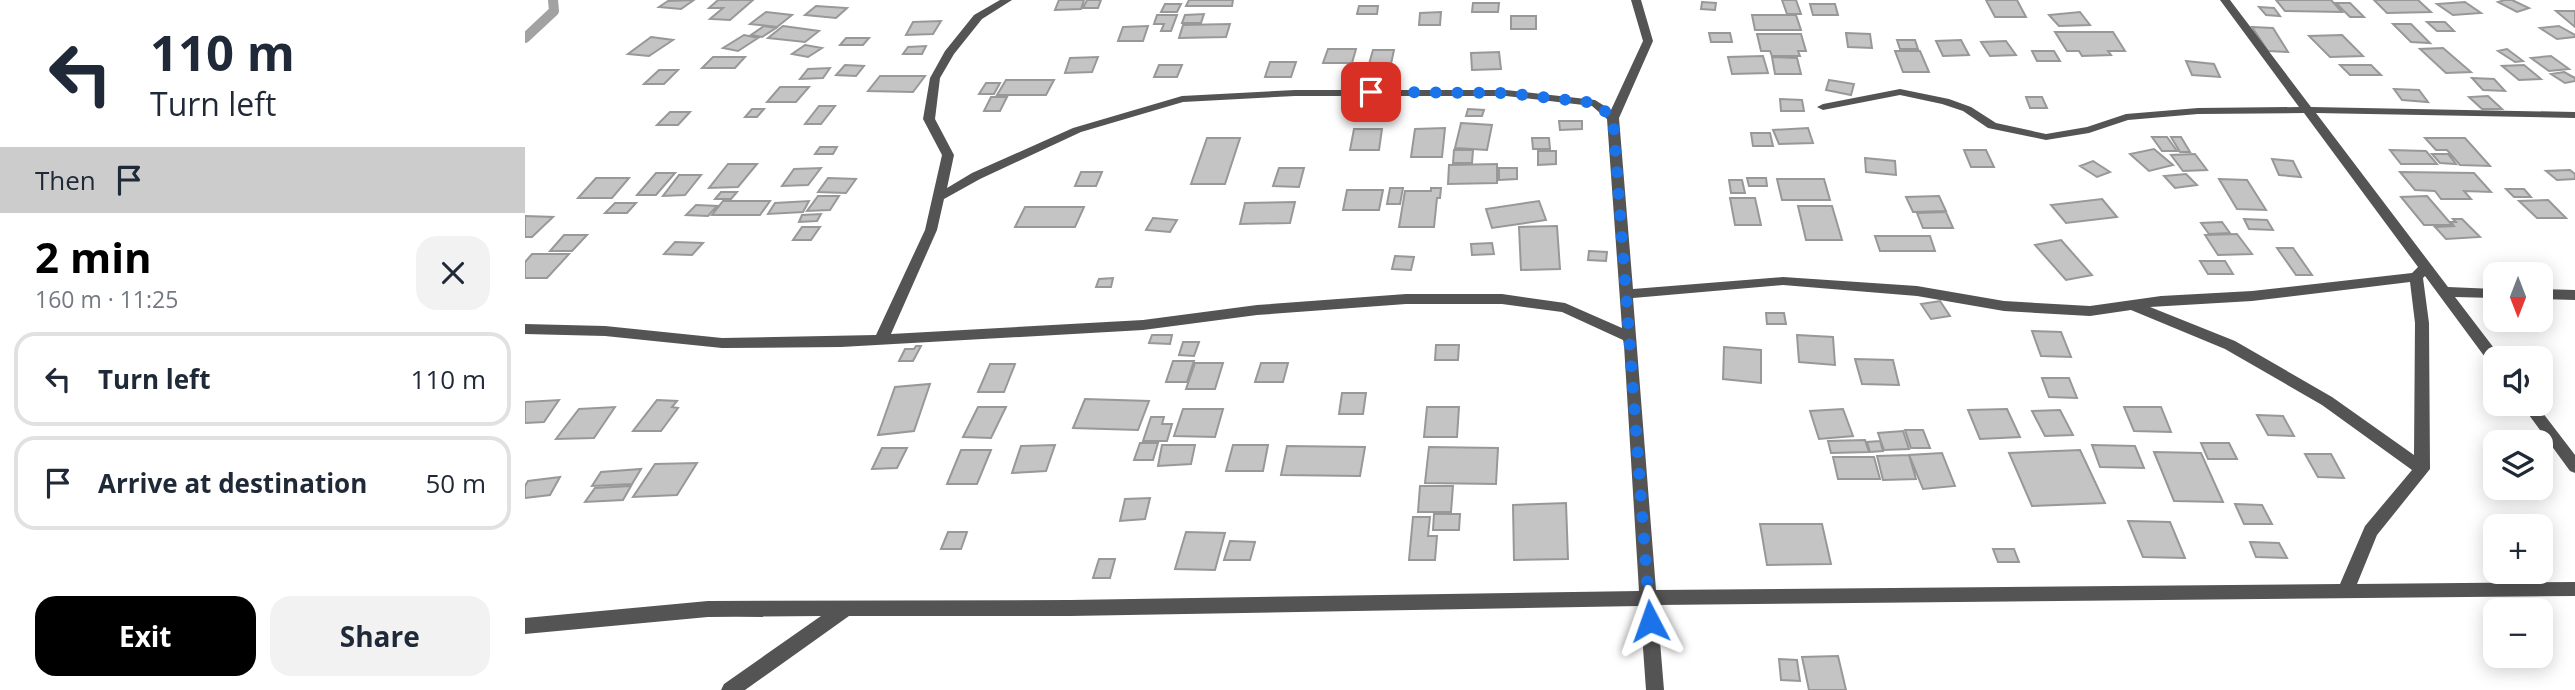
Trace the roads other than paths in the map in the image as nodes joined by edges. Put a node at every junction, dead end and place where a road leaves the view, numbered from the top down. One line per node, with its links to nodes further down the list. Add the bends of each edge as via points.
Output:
1 (1007, 0): 8 (street, via 978,17 935,78 929,119 948,155)
2 (1636, 0): 7 (street, via 1648,41)
3 (2225, 0): 5 (street)
4 (1823, 107): 5 (street, via 1900,92 1967,109 1992,126 2046,137 2089,130 2126,117)
5 (2310, 110): 6 (street); 9 (street)
6 (2575, 115)
7 (1613, 118): 8 (street, via 1595,103 1506,93 1295,93 1182,99 1077,130); 12 (street)
8 (939, 197): 17 (street, via 924,248)
9 (2421, 272): 10 (street); 15 (street, via 2252,296); 22 (street)
10 (2445, 292): 11 (street); 18 (street)
11 (2483, 293)
12 (1626, 294): 15 (street, via 1783,281 1917,291 2004,306 2091,311); 19 (street)
13 (2553, 294): 14 (street)
14 (2575, 295)
15 (2131, 305): 22 (street, via 2241,351 2327,401)
16 (525, 329): 17 (street, via 605,331 722,343)
17 (881, 340): 19 (street, via 1143,325 1257,310 1406,299 1502,299 1565,308 1631,338)
18 (2485, 346)
19 (1633, 384): 25 (street)
20 (2537, 416): 21 (street)
21 (2575, 467)
22 (2422, 470): 23 (street, via 2371,531)
23 (2345, 591): 24 (street); 25 (street)
24 (2574, 591)
25 (1648, 598): 26 (street); 29 (street)
26 (845, 609): 27 (street, via 708,609); 28 (street)
27 (525, 626)
28 (730, 690)
29 (1655, 690)

